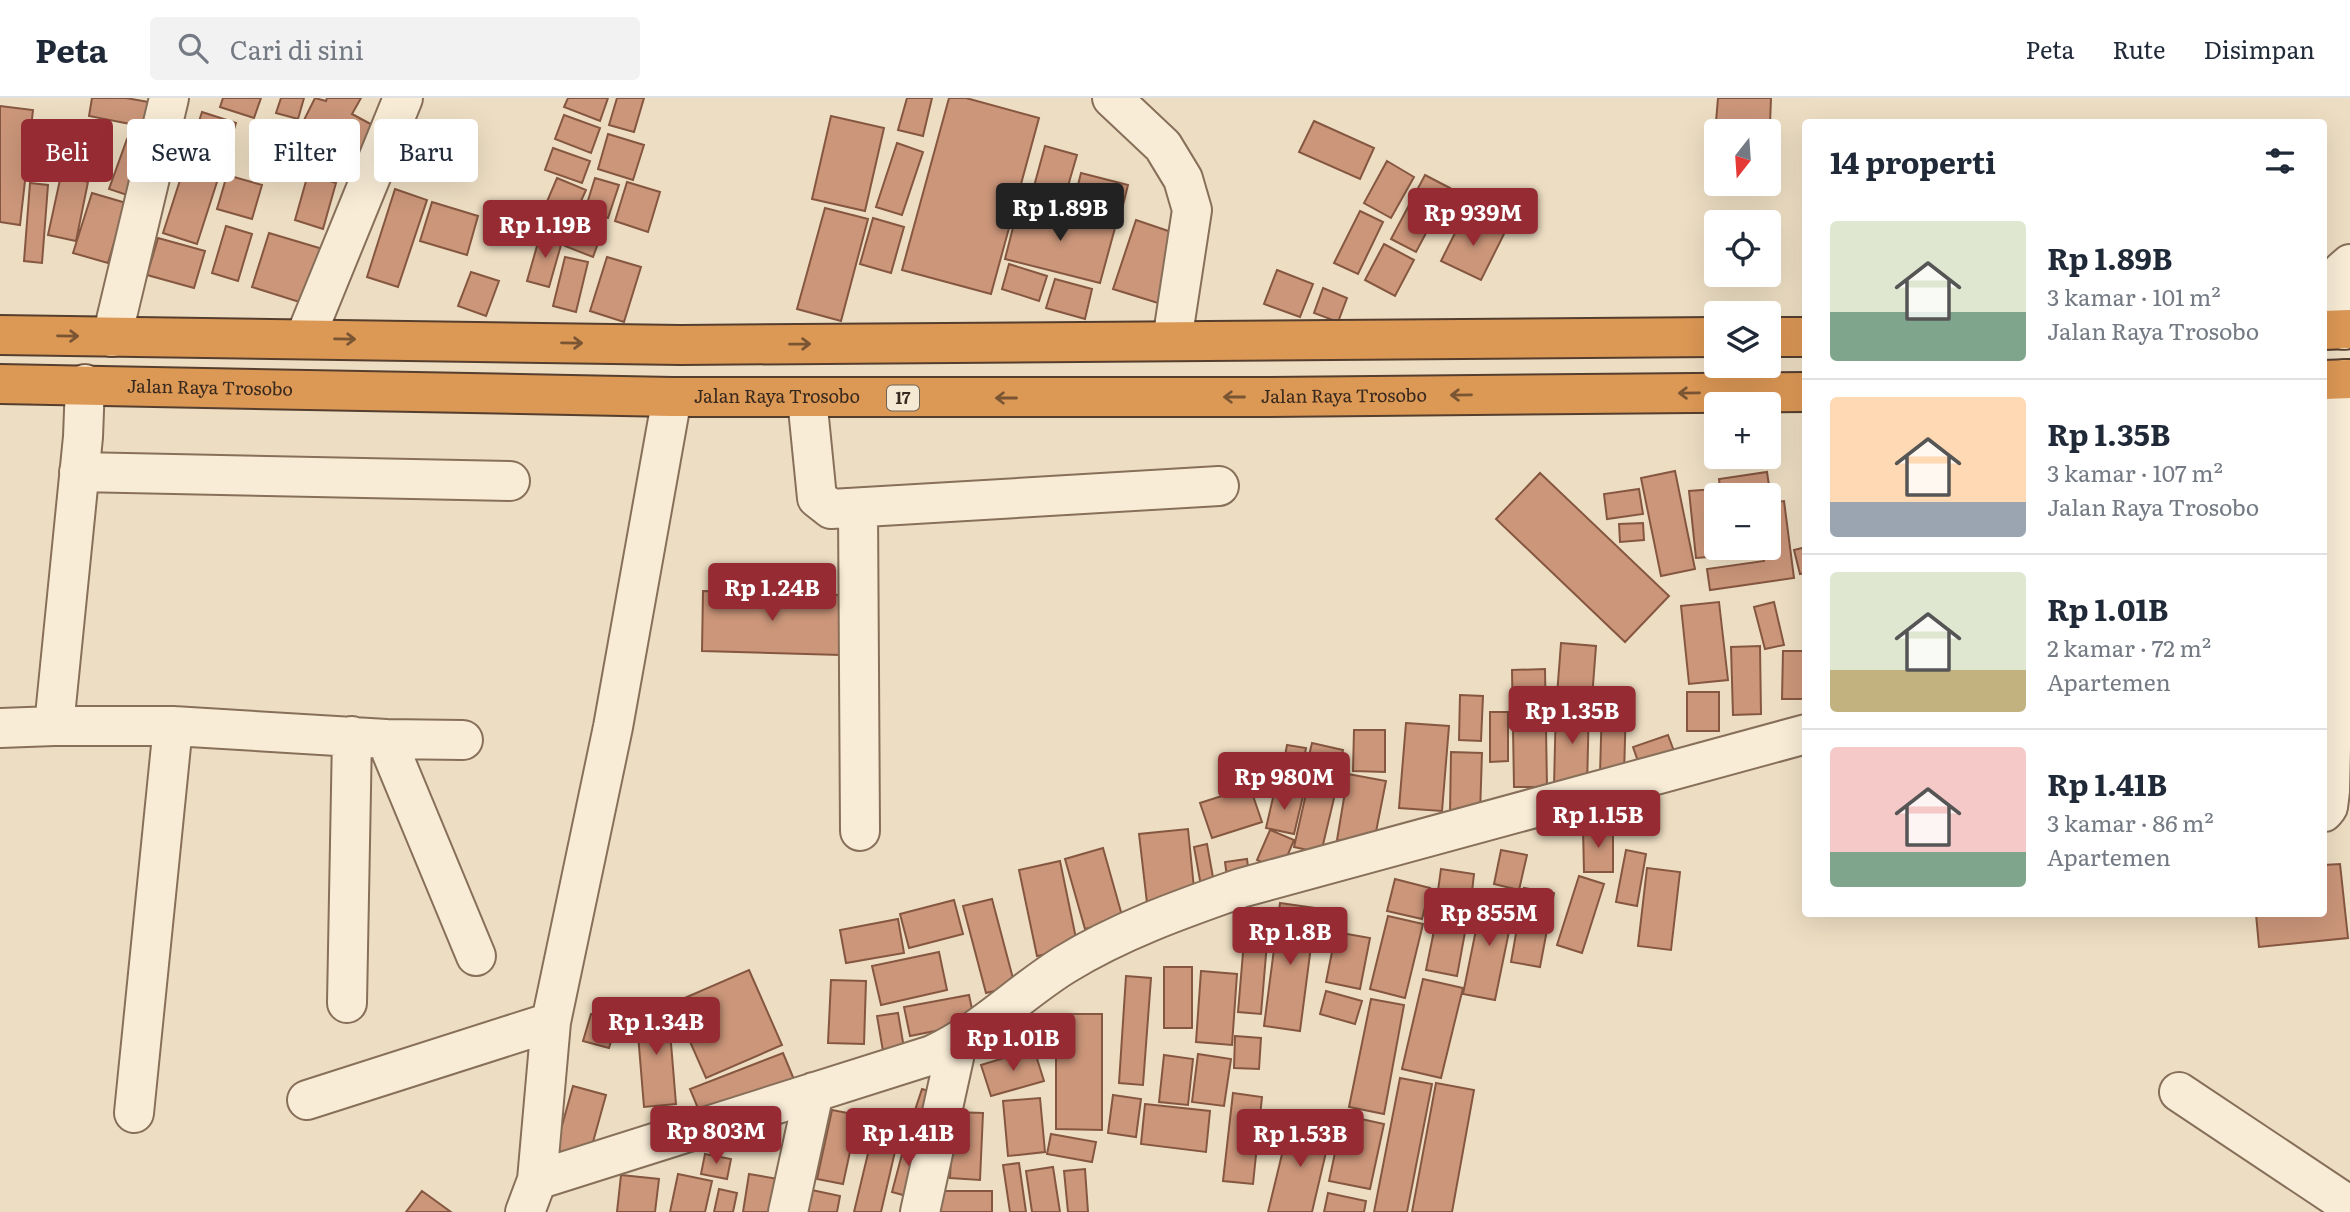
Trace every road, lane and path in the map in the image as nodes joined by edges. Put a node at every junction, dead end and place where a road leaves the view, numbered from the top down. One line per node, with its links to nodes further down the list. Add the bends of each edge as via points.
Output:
1 (169, 98): 7 (street)
2 (403, 98): 11 (street)
3 (1112, 98): 12 (street, via 1163,146 1183,179 1192,210)
4 (2350, 264): 5 (street, via 2342,271)
5 (2339, 330)
6 (0, 335): 7 (highway, one-way to 7)
7 (111, 337): 11 (highway)
8 (1704, 337): 12 (highway)
9 (1781, 337): 10 (highway)
10 (1802, 337)
11 (304, 338): 12 (highway, one-way to 12, via 681,345)
12 (1172, 341)
13 (2340, 379): 22 (street)
14 (0, 384): 15 (highway, Jalan Raya Trosobo / 17)
15 (85, 384): 17 (highway, Jalan Raya Trosobo / 17); 19 (street)
16 (1802, 392): 18 (highway, Jalan Raya Trosobo / 17, one-way to 18)
17 (672, 397): 18 (highway, Jalan Raya Trosobo / 17); 34 (street, via 613,727)
18 (807, 398): 23 (street, via 817,498 831,509)
19 (79, 472): 20 (street); 24 (street)
20 (510, 481)
21 (1219, 485): 23 (street)
22 (2331, 492): 30 (street)
23 (858, 508): 31 (street)
24 (54, 726): 25 (street); 26 (street)
25 (173, 726): 28 (street); 39 (street)
26 (0, 728)
27 (1802, 735): 35 (street, via 1255,884 1151,920 1065,965)
28 (369, 738): 29 (street); 32 (street); 33 (street)
29 (463, 740)
30 (2327, 808)
31 (860, 831)
32 (476, 956)
33 (347, 1003)
34 (551, 1022): 38 (street); 40 (street)
35 (957, 1044): 37 (street); 43 (street)
36 (2179, 1091): 41 (street)
37 (814, 1092): 40 (street); 42 (street)
38 (307, 1100)
39 (134, 1113)
40 (531, 1196)
41 (2350, 1206)
42 (788, 1212)
43 (920, 1212)

